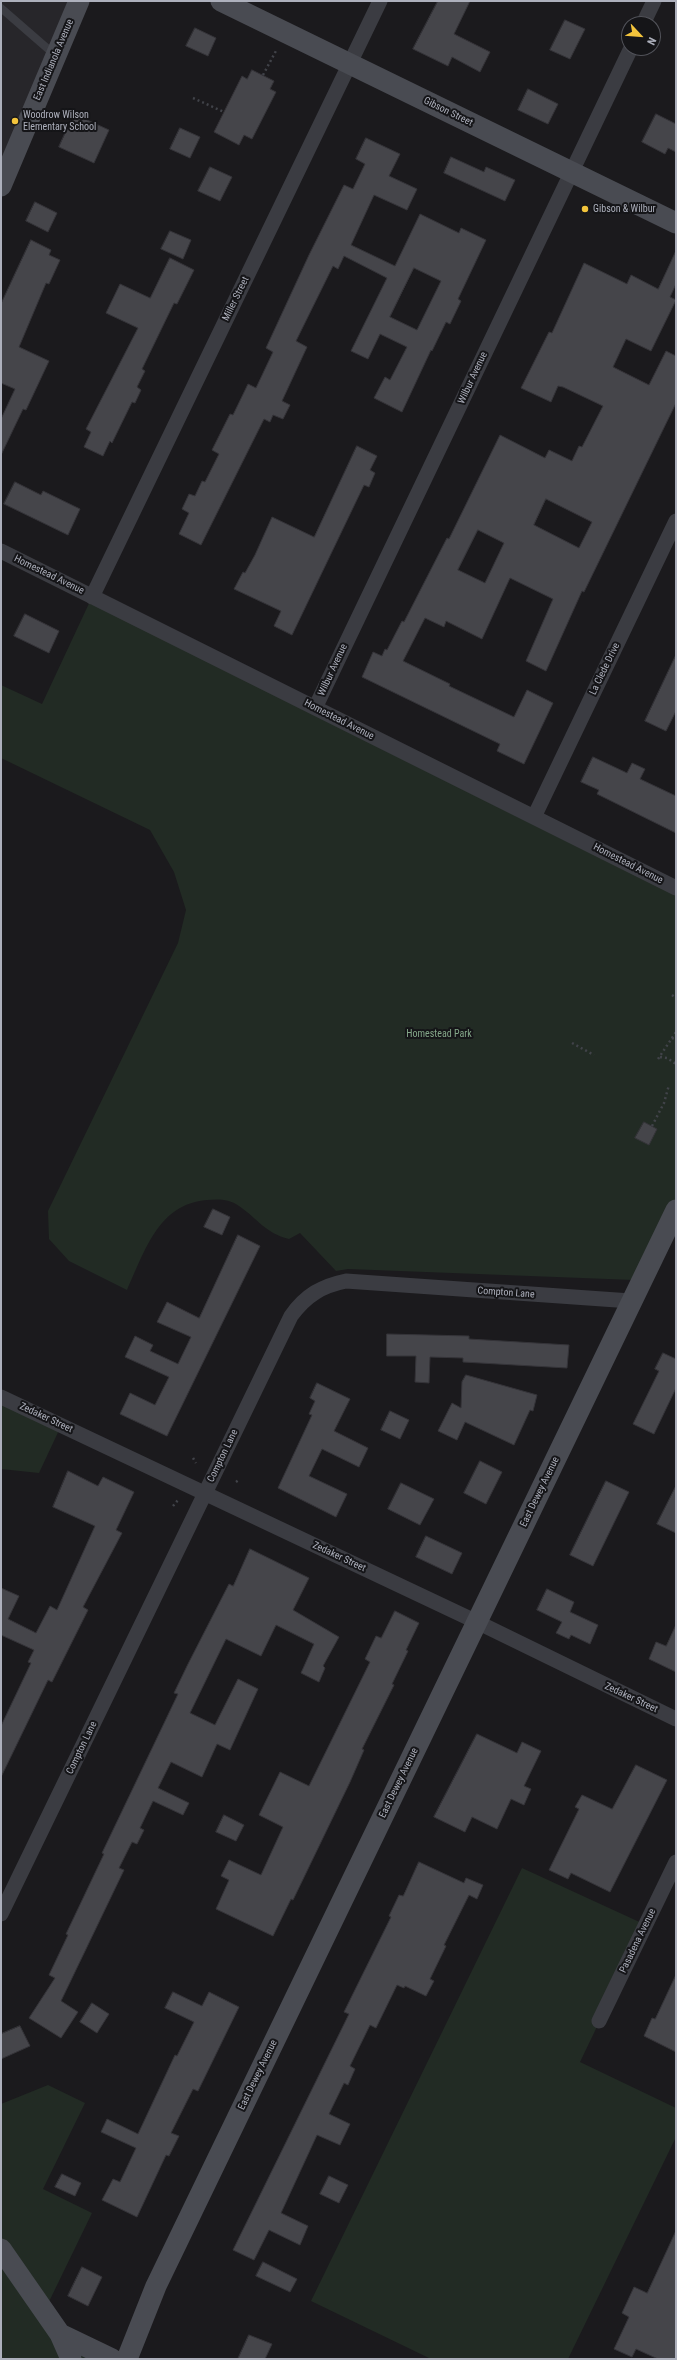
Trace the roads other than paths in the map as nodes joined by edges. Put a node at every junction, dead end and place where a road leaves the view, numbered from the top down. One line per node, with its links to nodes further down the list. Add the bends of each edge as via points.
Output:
1 (79, 1): 7 (street, East Indianola Avenue)
2 (221, 1): 9 (street, Gibson Street)
3 (380, 1): 9 (street, Miller Street)
4 (654, 1): 6 (street)
5 (1, 8): 7 (lane)
6 (647, 16)
7 (56, 56): 11 (street, East Indianola Avenue)
8 (627, 56): 10 (street, Wilbur Avenue)
9 (349, 64): 10 (street, Gibson Street); 15 (street, Miller Street)
10 (571, 172): 12 (street, Gibson Street); 16 (street, Wilbur Avenue)
11 (1, 186)
12 (676, 223)
13 (676, 521): 17 (street, La Clede Drive)
14 (1, 551): 15 (street, Homestead Avenue)
15 (92, 597): 16 (street, Homestead Avenue)
16 (315, 708): 17 (street, Homestead Avenue)
17 (534, 817): 18 (street, Homestead Avenue)
18 (676, 888)
19 (676, 1210): 20 (street, East Dewey Avenue)
20 (631, 1302): 22 (street, Compton Lane, via 346,1281 328,1285 312,1293 292,1316); 23 (street, East Dewey Avenue)
21 (1, 1397): 22 (street, Zedaker Street)
22 (206, 1493): 23 (street, Zedaker Street); 26 (street, Compton Lane)
23 (477, 1622): 24 (street, Zedaker Street); 32 (street, East Dewey Avenue, via 156,2286)
24 (676, 1719)
25 (676, 1862): 27 (street, Pasadena Avenue)
26 (1, 1914)
27 (600, 2021)
28 (1, 2249): 29 (street)
29 (60, 2334): 30 (street); 31 (street)
30 (71, 2359)
31 (112, 2359)
32 (127, 2359)

